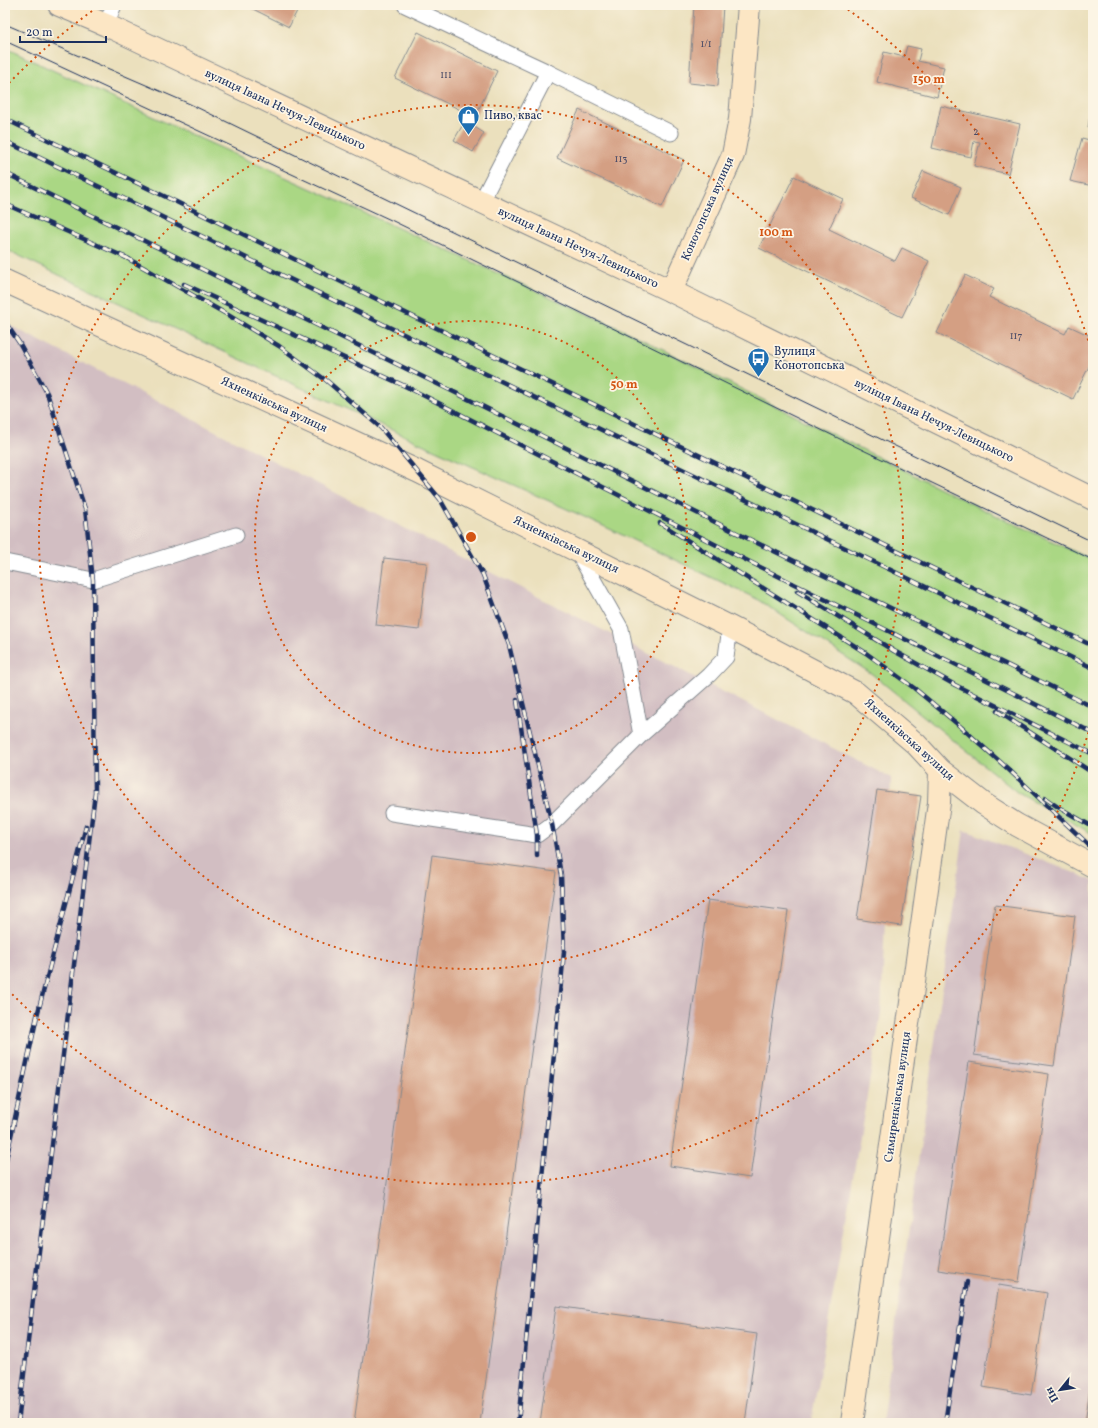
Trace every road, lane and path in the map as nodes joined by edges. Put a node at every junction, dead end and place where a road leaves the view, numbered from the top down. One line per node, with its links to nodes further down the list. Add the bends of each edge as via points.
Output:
1 (59, 5): 5 (main road, вулиця Івана Нечуя-Левицького)
2 (114, 5): 5 (lane)
3 (405, 5): 6 (lane)
4 (749, 5): 10 (main road, Конотопська вулиця, via 740,119 732,155)
5 (106, 25): 8 (main road, вулиця Івана Нечуя-Левицького)
6 (548, 72): 7 (lane); 8 (lane)
7 (671, 133)
8 (481, 202): 10 (main road, вулиця Івана Нечуя-Левицького)
9 (5, 281): 13 (main road, Яхненківська вулиця, via 416,471)
10 (671, 291): 11 (main road, вулиця Івана Нечуя-Левицького)
11 (1093, 499)
12 (236, 535): 14 (lane, via 93,580)
13 (577, 550): 15 (main road, Яхненківська вулиця); 16 (lane, via 621,629)
14 (5, 562)
15 (730, 627): 16 (lane, via 726,657); 17 (main road, Яхненківська вулиця, via 856,693 916,744)
16 (641, 735): 18 (lane, via 552,824 537,835)
17 (940, 770): 19 (main road, Яхненківська вулиця, via 984,804 1017,825); 20 (main road, Симиренківська вулиця, via 939,803)
18 (392, 813)
19 (1093, 866)
20 (852, 1423)

